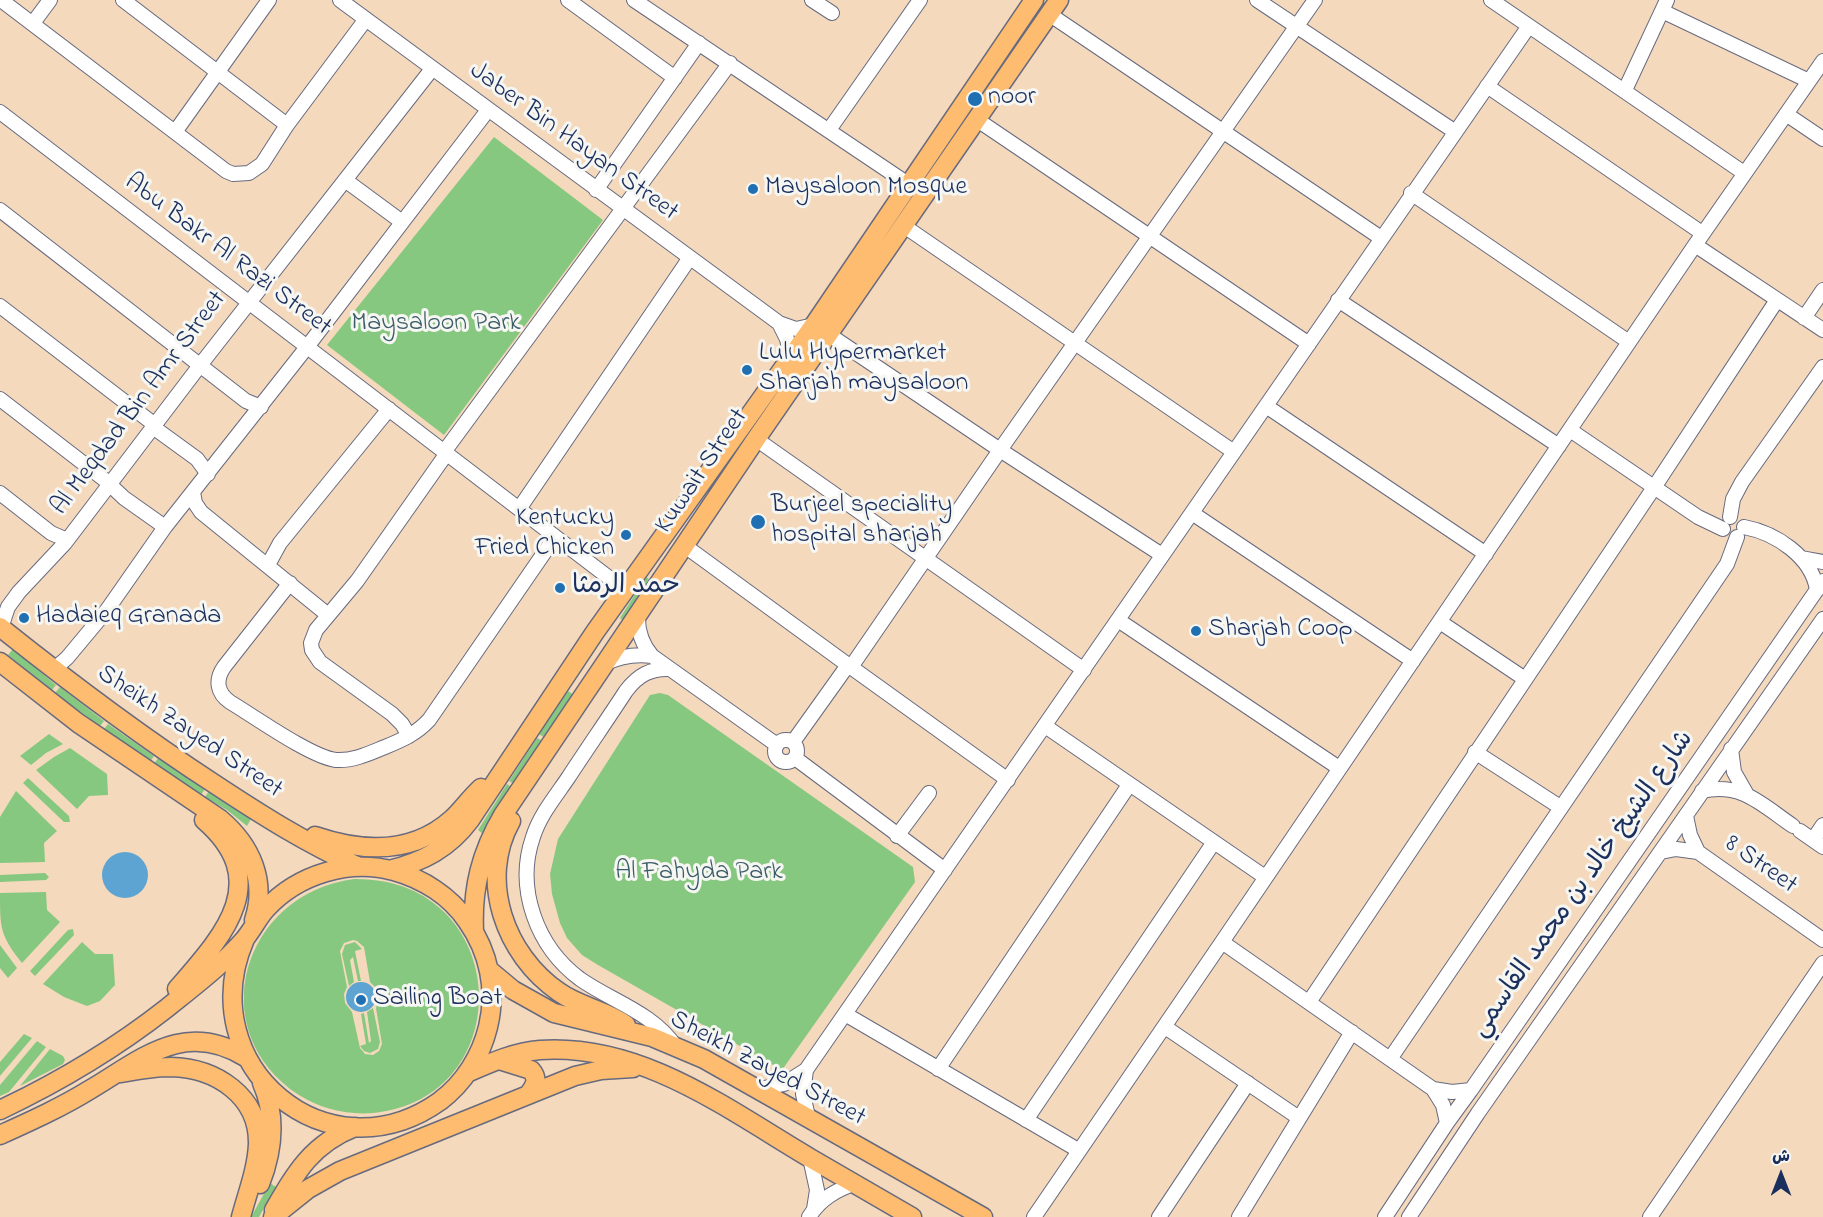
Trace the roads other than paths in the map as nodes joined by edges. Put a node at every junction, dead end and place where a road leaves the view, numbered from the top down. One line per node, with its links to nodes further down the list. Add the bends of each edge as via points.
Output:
1 (1, 0): 18 (street)
2 (50, 0): 18 (street)
3 (123, 0): 25 (street)
4 (269, 0): 25 (street)
5 (340, 0): 17 (street, Jaber Bin Hayan Street)
6 (568, 0): 26 (street)
7 (634, 0): 21 (street)
8 (812, 0): 16 (street)
9 (920, 0): 35 (street)
10 (1034, 0): 42 (main road, Kuwait Street)
11 (1257, 0): 19 (street)
12 (1315, 0): 19 (street)
13 (1491, 0): 20 (street)
14 (1665, 5): 27 (street); 29 (street)
15 (1054, 7): 33 (main road, Kuwait Street); 38 (street)
16 (832, 13)
17 (366, 19): 24 (street, Jaber Bin Hayan Street); 34 (street)
18 (33, 23): 37 (street)
19 (1296, 26): 36 (street); 38 (street)
20 (1528, 26): 28 (street); 29 (street)
21 (699, 43): 23 (street); 26 (street)
22 (1823, 61): 27 (street)
23 (730, 63): 35 (street); 46 (street)
24 (432, 69): 30 (street, Jaber Bin Hayan Street); 41 (street, Al Meqdad Bin Amr Street)
25 (217, 73): 34 (street); 37 (street)
26 (675, 78): 43 (street)
27 (1809, 81): 32 (street)
28 (1486, 86): 36 (street); 51 (street)
29 (1624, 90): 40 (street)
30 (488, 110): 43 (street, Jaber Bin Hayan Street); 47 (street)
31 (0, 112): 58 (street, Abu Bakr Al Razi Street)
32 (1786, 114): 39 (street); 40 (street)
33 (976, 119): 48 (main road, Kuwait Street); 49 (street)
34 (287, 125): 37 (street, via 262,164 241,174 226,171)
35 (829, 130): 42 (street)
36 (1455, 131): 44 (street)
37 (175, 132)
38 (1223, 132): 49 (street); 50 (street)
39 (1823, 139)
40 (1744, 173): 51 (street)
41 (345, 180): 47 (street); 58 (street, Al Meqdad Bin Amr Street)
42 (908, 183): 52 (main road, Kuwait Street)
43 (596, 190): 46 (street, Jaber Bin Hayan Street)
44 (1411, 194): 50 (street); 64 (street)
45 (0, 210): 69 (street)
46 (624, 210): 53 (street, Jaber Bin Hayan Street); 80 (street)
47 (402, 222): 67 (street)
48 (904, 226): 54 (main road, Kuwait Street); 65 (street)
49 (1149, 237): 65 (street); 66 (street)
50 (1381, 238): 56 (street)
51 (1699, 239): 57 (street); 64 (street)
52 (871, 240): 54 (main road, via 877,238 881,242 865,271); 62 (main road, Kuwait Street)
53 (689, 259): 61 (street, Jaber Bin Hayan Street); 87 (street)
54 (862, 286): 62 (main road, Kuwait Street)
55 (1823, 290): 60 (street)
56 (1338, 300): 66 (street); 78 (street)
57 (1777, 300): 60 (street); 84 (street)
58 (248, 303): 67 (street, Abu Bakr Al Razi Street); 69 (street, Al Meqdad Bin Amr Street)
59 (0, 306): 75 (street)
60 (1804, 318): 63 (street)
61 (779, 323): 62 (street, Jaber Bin Hayan Street); 68 (street)
62 (821, 329): 68 (main road, Kuwait Street); 77 (main road, Kuwait Street); 79 (street)
63 (1823, 330)
64 (1629, 342): 76 (street)
65 (1075, 343): 79 (street); 81 (street)
66 (1309, 344): 73 (street)
67 (308, 347): 72 (street); 74 (street, Abu Bakr Al Razi Street)
68 (791, 357): 103 (main road, Kuwait Street)
69 (201, 364): 72 (street, via 246,401); 75 (street, Al Meqdad Bin Amr Street)
70 (1823, 366): 89 (street, via 1742,482)
71 (0, 399): 83 (street)
72 (261, 406): 82 (street)
73 (1266, 406): 81 (street); 95 (street)
74 (389, 409): 80 (street, Abu Bakr Al Razi Street); 100 (street, via 280,543)
75 (154, 426): 82 (street, via 197,459); 83 (street, Al Meqdad Bin Amr Street)
76 (1570, 430): 78 (street); 84 (street)
77 (756, 438): 94 (main road, Kuwait Street); 97 (street)
78 (1559, 446): 95 (street)
79 (1000, 450): 96 (street); 97 (street)
80 (446, 452): 87 (street, Abu Bakr Al Razi Street); 105 (street, via 357,581)
81 (1234, 452): 88 (street)
82 (208, 474): 85 (street)
83 (110, 484): 90 (street); 93 (street, Al Meqdad Bin Amr Street)
84 (1655, 486): 89 (street, via 1698,517); 119 (street)
85 (193, 492): 90 (street); 100 (street, via 201,512)
86 (0, 493): 93 (street, via 51,533)
87 (519, 509): 92 (street, Abu Bakr Al Razi Street)
88 (1192, 513): 96 (street); 112 (street)
89 (1726, 523): 91 (street, via 1729,536)
90 (165, 527): 117 (street, via 107,610)
91 (1741, 532): 98 (street, via 1768,534); 137 (street, via 1727,564)
92 (555, 537): 103 (street, Abu Bakr Al Razi Street); 122 (street, via 429,720)
93 (67, 540): 109 (street, Al Meqdad Bin Amr Street, via 13,599)
94 (685, 546): 104 (main road, Kuwait Street); 115 (street)
95 (1486, 554): 108 (street)
96 (1162, 555): 107 (street)
97 (926, 558): 115 (street); 118 (street)
98 (1801, 558): 99 (street); 102 (street)
99 (1823, 562)
100 (268, 566): 101 (street)
101 (290, 583): 105 (street); 122 (street, via 220,672 218,686 225,698 327,758 360,758)
102 (1820, 586): 175 (street, شارع الشيخ خالد بن محمد القاسمي)
103 (626, 590): 110 (main road, Kuwait Street)
104 (638, 613): 111 (street, via 641,640); 114 (main road, Kuwait Street)
105 (328, 615): 122 (street, via 313,636 315,657 392,714)
106 (1823, 619): 125 (street, شارع الشيخ خالد بن محمد القاسمي)
107 (1118, 620): 118 (street); 128 (street)
108 (1440, 622): 112 (street); 119 (street)
109 (1, 627): 117 (main road, Sheikh Zayed Street)
110 (595, 632): 120 (main road, via 580,674); 129 (main road, Kuwait Street)
111 (652, 656): 114 (street, via 632,655); 116 (street)
112 (1413, 661): 128 (street)
113 (0, 662): 134 (main road, Sheikh Zayed Street, via 78,723)
114 (603, 665): 120 (main road, Kuwait Street)
115 (849, 666): 123 (street); 130 (street)
116 (670, 669): 124 (street); 162 (street, via 645,673 626,691 540,819 529,849 527,890 539,932 557,957 586,982 648,1017)
117 (53, 670): 139 (main road, Sheikh Zayed Street, via 157,746)
118 (1084, 670): 121 (street)
119 (1525, 679): 126 (street)
120 (589, 685): 131 (main road, Kuwait Street)
121 (1045, 726): 130 (street); 132 (street)
122 (410, 736)
123 (793, 742): 124 (street); 127 (street, via 798,751)
124 (777, 745): 127 (street, via 778,759 789,762)
125 (1731, 749): 133 (street, شارع الشيخ خالد بن محمد القاسمي); 136 (street, via 1734,772)
126 (1475, 752): 137 (street); 156 (street)
127 (795, 758): 141 (street)
128 (1339, 768): 149 (street)
129 (502, 772): 139 (main road, via 442,827 404,845 376,849 350,846); 147 (main road, Kuwait Street, via 454,839 424,859)
130 (1008, 780): 148 (street)
131 (524, 784): 150 (main road, Kuwait Street, via 494,831 482,859 475,888); 159 (main road, via 500,848 497,869 499,902 511,937 527,963 548,984 573,1001 614,1017)
132 (1129, 784): 142 (street); 167 (street)
133 (1702, 791): 136 (street, via 1724,788); 138 (street, شارع الشيخ خالد بن محمد القاسمي)
134 (182, 793): 151 (main road, Sheikh Zayed Street, via 234,830 253,860 259,894); 161 (main road, via 232,851 239,874 237,899 205,957)
135 (929, 793): 141 (street)
136 (1746, 793): 143 (street)
137 (1560, 807): 164 (street)
138 (1686, 816): 144 (street, شارع الشيخ خالد بن محمد القاسمي); 145 (street, 8 Street)
139 (266, 817): 146 (main road, Sheikh Zayed Street, via 302,840)
140 (1823, 825): 143 (street)
141 (897, 836): 148 (street)
142 (1214, 843): 149 (street); 180 (street)
143 (1818, 844)
144 (1661, 852): 145 (street, 8 Street); 196 (street, شارع الشيخ خالد بن محمد القاسمي)
145 (1698, 852): 152 (street, 8 Street)
146 (359, 867): 147 (main road); 151 (main road, via 321,873 298,884 267,907)
147 (388, 870): 150 (main road, via 432,887 456,907)
148 (945, 870): 157 (street)
149 (1265, 877): 153 (street)
150 (474, 932): 155 (main road)
151 (248, 933): 161 (main road, via 187,992); 163 (main road, via 234,968 231,998 235,1029)
152 (1823, 940)
153 (1222, 942): 156 (street); 158 (street)
154 (1823, 963): 197 (street)
155 (489, 970): 159 (main road, Sheikh Zayed Street, via 513,990 554,1013); 169 (main road, via 492,994 488,1030)
156 (1309, 1002): 160 (street)
157 (845, 1014): 167 (street); 168 (street)
158 (1165, 1027): 172 (street); 184 (street)
159 (634, 1032): 162 (main road, Sheikh Zayed Street)
160 (1352, 1032): 164 (street); 179 (street)
161 (124, 1040): 177 (main road)
162 (676, 1047): 173 (main road, Sheikh Zayed Street)
163 (247, 1058): 170 (main road, via 235,1050 192,1042 150,1053); 171 (main road)
164 (1390, 1059): 174 (street)
165 (497, 1060): 166 (main road, Sheikh Zayed Street, via 538,1050 574,1050); 169 (main road, Sheikh Zayed Street); 176 (main road, via 531,1070 536,1080)
166 (644, 1067): 176 (main road, via 588,1072); 185 (main road, Sheikh Zayed Street, via 702,1093)
167 (938, 1069): 180 (street)
168 (806, 1070): 173 (street, via 784,1084); 178 (street, via 803,1094)
169 (467, 1073): 182 (main road, via 445,1097 418,1114 387,1124)
170 (113, 1075): 183 (main road); 188 (main road, via 158,1067 185,1068 224,1081 240,1094 254,1118 258,1143)
171 (258, 1076): 182 (main road, via 301,1112 327,1122); 188 (main road, via 268,1101 272,1140 261,1183)
172 (1248, 1083): 179 (street); 193 (street)
173 (759, 1089): 178 (main road, Sheikh Zayed Street)
174 (1433, 1089): 175 (street); 181 (street, via 1443,1104)
175 (1472, 1090): 181 (street, شارع الشيخ خالد بن محمد القاسمي)
176 (528, 1095): 189 (main road, via 340,1171 308,1189)
177 (0, 1110)
178 (808, 1117): 191 (main road, Sheikh Zayed Street)
179 (1299, 1118): 194 (street)
180 (1026, 1120): 184 (street)
181 (1446, 1123): 195 (street, شارع الشيخ خالد بن محمد القاسمي)
182 (356, 1126): 189 (main road, via 313,1153 296,1172)
183 (0, 1135)
184 (1078, 1150): 192 (street)
185 (810, 1158): 186 (main road, Sheikh Zayed Street); 187 (street, via 817,1190)
186 (856, 1184): 187 (street, via 831,1194); 190 (main road, Sheikh Zayed Street)
187 (811, 1213)
188 (243, 1217)
189 (272, 1217)
190 (912, 1217)
191 (983, 1217)
192 (1034, 1217)
193 (1159, 1217)
194 (1239, 1217)
195 (1385, 1217)
196 (1409, 1217)
197 (1650, 1217)

